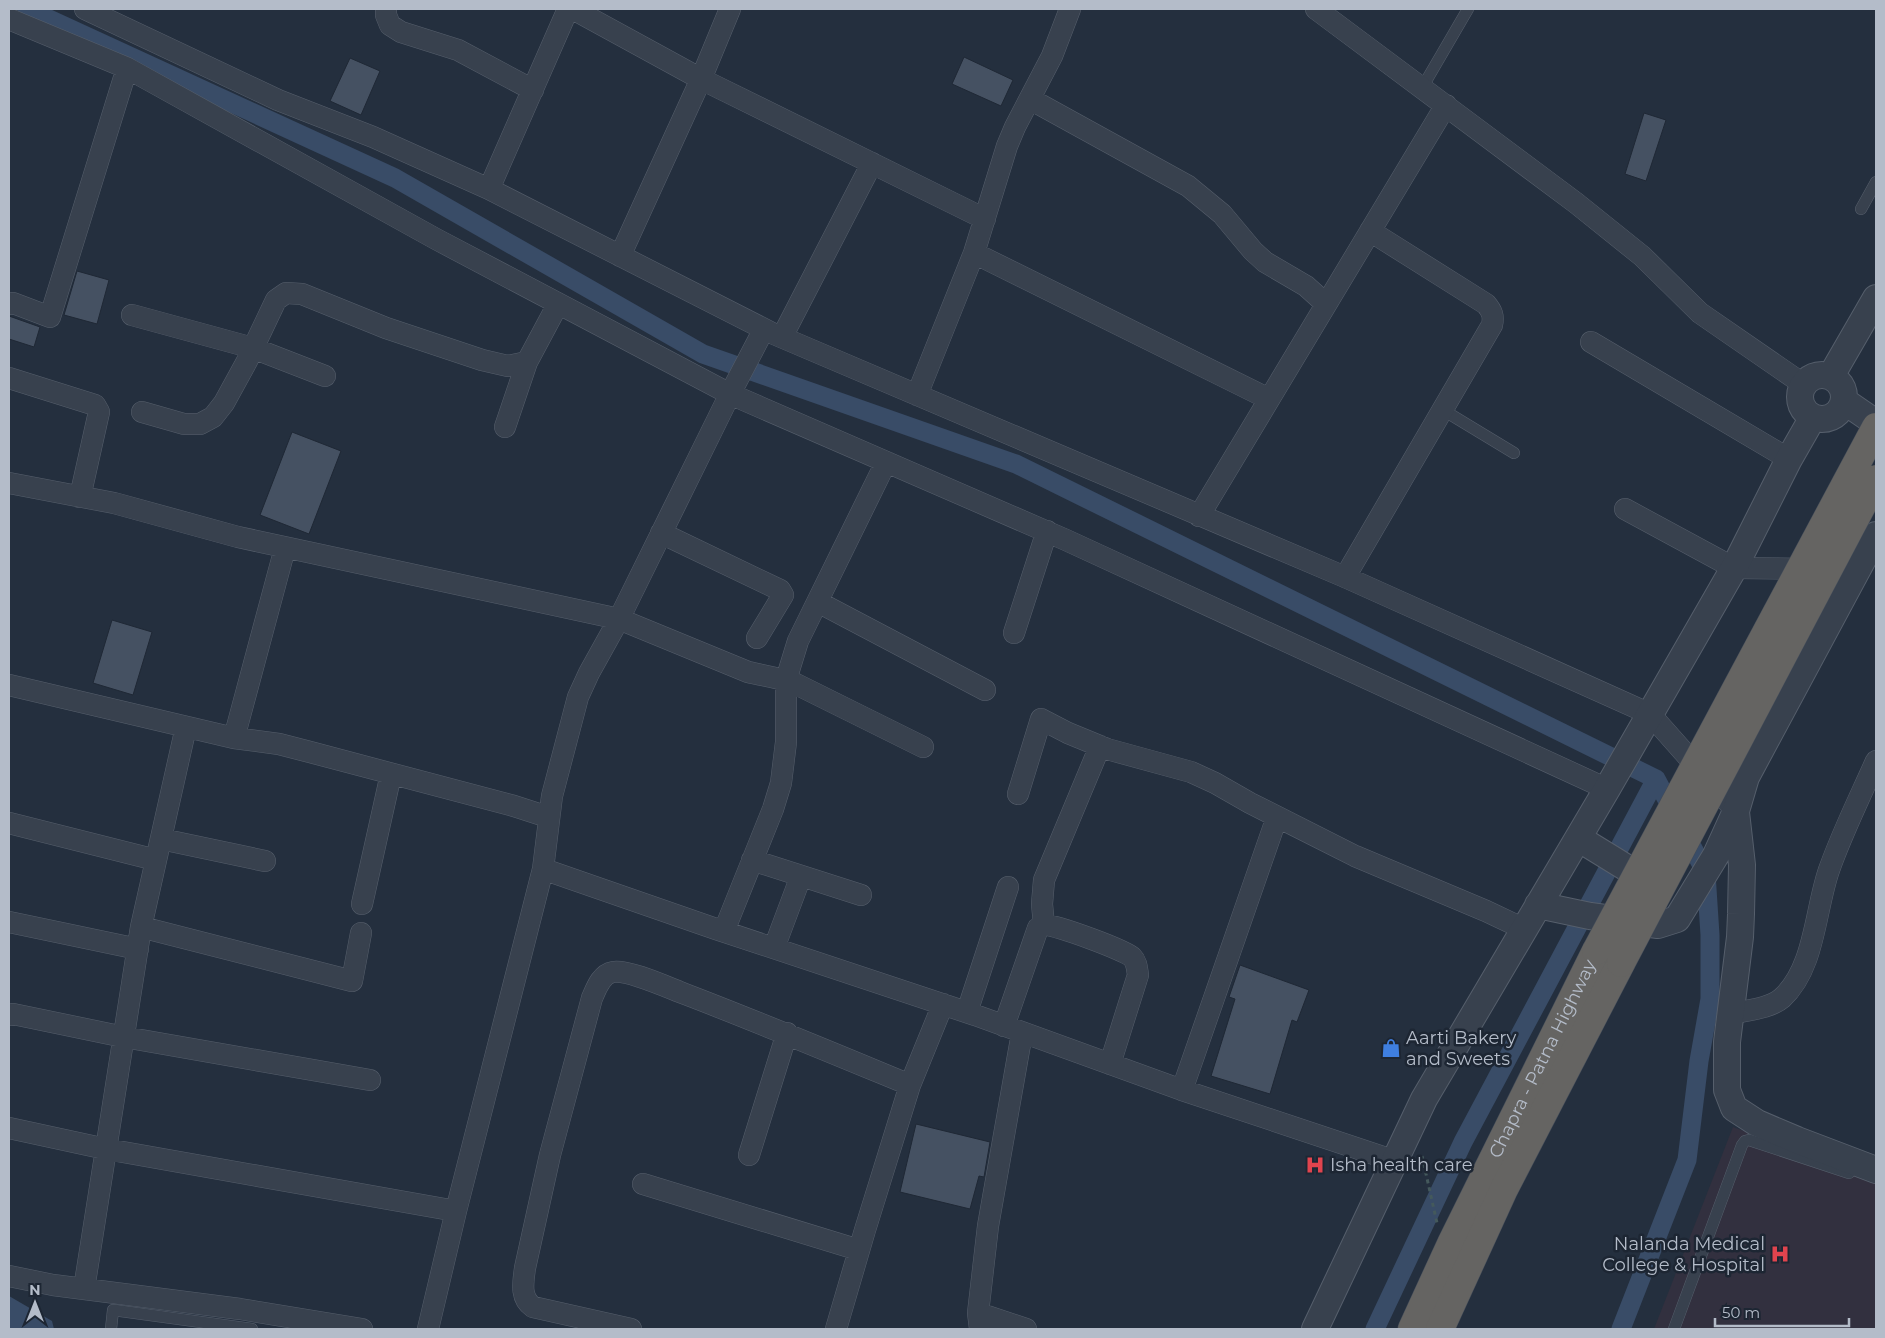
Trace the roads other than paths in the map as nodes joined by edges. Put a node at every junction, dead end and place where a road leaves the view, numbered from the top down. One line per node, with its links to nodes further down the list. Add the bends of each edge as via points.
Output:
1 (85, 9): 18 (street, via 278,100 373,136)
2 (386, 9): 13 (street, via 390,25 401,32 458,50)
3 (568, 9): 13 (street)
4 (573, 9): 11 (street)
5 (730, 9): 11 (street)
6 (1070, 9): 14 (street, via 1052,56)
7 (1316, 9): 12 (street)
8 (1468, 9): 12 (lane)
9 (9, 19): 10 (street)
10 (127, 68): 25 (street, via 50,317); 26 (street)
11 (701, 79): 16 (street); 23 (street)
12 (1422, 88): 15 (street)
13 (533, 90): 18 (street)
14 (1030, 99): 20 (street, via 1006,146); 27 (street, via 1188,186 1222,214 1265,262 1306,286)
15 (1446, 106): 21 (street); 36 (street, via 1642,256 1700,313)
16 (872, 163): 20 (street); 29 (street)
17 (1876, 182): 19 (lane)
18 (489, 189): 23 (street)
19 (1861, 209)
20 (985, 219): 22 (street)
21 (1370, 231): 27 (street); 41 (street, via 1491,310 1492,325)
22 (974, 253): 38 (street); 39 (street)
23 (620, 256): 29 (street)
24 (1876, 298): 34 (street)
25 (9, 304)
26 (558, 304): 32 (street); 37 (street)
27 (1326, 304): 39 (street)
28 (132, 315): 31 (street)
29 (773, 333): 37 (street, via 749,359); 38 (street)
30 (1591, 342): 48 (street)
31 (253, 348): 32 (street, via 276,300 286,293 302,294 386,328 482,360 508,366); 33 (street); 42 (street, via 213,417 200,424 184,424)
32 (527, 362): 45 (street)
33 (325, 376)
34 (1831, 376): 36 (street, via 1820,374); 40 (street, via 1844,390)
35 (9, 378): 52 (street, via 95,405 99,412)
36 (1803, 384): 43 (street, via 1800,403)
37 (732, 390): 49 (street); 56 (street)
38 (917, 395): 54 (street)
39 (1269, 399): 54 (street)
40 (1844, 401): 43 (street, via 1833,416); 44 (street)
41 (1443, 410): 47 (lane); 61 (street)
42 (142, 412)
43 (1813, 418): 48 (street)
44 (1876, 423)
45 (505, 427)
46 (1876, 427): 101 (highway, Chapra - Patna Highway, bridge)
47 (1514, 453)
48 (1789, 459): 59 (street)
49 (886, 462): 55 (street); 62 (street)
50 (1876, 478): 102 (highway, Chapra - Patna Highway, bridge)
51 (9, 483): 52 (street)
52 (80, 497): 58 (street)
53 (1625, 508): 59 (street)
54 (1199, 516): 61 (street)
55 (1047, 531): 64 (street); 76 (street)
56 (661, 533): 63 (street); 65 (street, via 780,590 783,595)
57 (1876, 535): 60 (street)
58 (285, 548): 63 (street); 71 (street)
59 (1734, 568): 60 (street, via 1815,569); 69 (street)
60 (1854, 576): 78 (street)
61 (1345, 577): 69 (street)
62 (818, 602): 66 (street, via 798,641); 68 (street)
63 (619, 619): 66 (street, via 748,672); 79 (street, via 598,653 578,698)
64 (1014, 633)
65 (757, 638)
66 (786, 680): 73 (street); 84 (street, via 786,742 781,783)
67 (9, 685): 70 (street)
68 (984, 690)
69 (1644, 724): 76 (street); 78 (street)
70 (186, 727): 71 (street); 83 (street)
71 (234, 738): 75 (street, via 279,744)
72 (1100, 746): 77 (street, via 1041,719); 80 (street, via 1191,772); 94 (street, via 1044,880)
73 (923, 748)
74 (1876, 761): 105 (street, via 1835,854 1800,971 1781,998 1769,1005)
75 (392, 774): 79 (street); 91 (street)
76 (1610, 784): 82 (street)
77 (1018, 794)
78 (1732, 807): 86 (street); 105 (street, via 1742,864 1740,937)
79 (548, 817): 87 (street)
80 (1277, 817): 96 (street, via 1354,856); 113 (street)
81 (9, 823): 83 (street)
82 (1578, 838): 86 (street, via 1676,898); 92 (street)
83 (158, 849): 85 (street); 95 (street)
84 (752, 860): 88 (street); 97 (street)
85 (265, 861)
86 (1704, 863): 92 (street, via 1677,919 1658,925)
87 (543, 869): 97 (street); 122 (street)
88 (801, 876): 90 (street); 99 (street)
89 (1008, 887): 104 (street)
90 (861, 895)
91 (362, 904)
92 (1549, 907): 96 (street)
93 (9, 922): 100 (street)
94 (1044, 925): 107 (street, via 1038,928); 110 (street, via 1132,955 1138,975)
95 (141, 927): 98 (street, via 352,981); 100 (street)
96 (1524, 929): 119 (street, via 1424,1099)
97 (724, 931): 99 (street)
98 (361, 933)
99 (774, 948): 103 (street)
100 (138, 949): 109 (street)
101 (1593, 958): 102 (highway); 135 (highway, Chapra - Patna Highway)
102 (1617, 970): 136 (highway, Chapra - Patna Highway, via 1504,1189)
103 (943, 1004): 104 (street); 112 (street)
104 (967, 1012): 107 (street)
105 (1731, 1014): 114 (street)
106 (9, 1015): 109 (street)
107 (1013, 1030): 110 (street); 126 (street)
108 (787, 1033): 112 (street); 117 (street); 131 (street, via 626,973 612,972 598,984 550,1155 525,1268 524,1298 533,1307)
109 (124, 1037): 111 (street); 116 (street)
110 (1110, 1064): 113 (street)
111 (370, 1080)
112 (910, 1085): 123 (street)
113 (1182, 1090): 119 (street)
114 (1727, 1090): 118 (street); 120 (street, via 1734,1108 1757,1123)
115 (9, 1128): 116 (street)
116 (106, 1149): 122 (street); 125 (street)
117 (749, 1155)
118 (1876, 1155)
119 (1395, 1161): 134 (street)
120 (1867, 1173): 137 (lane, via 1745,1141)
121 (643, 1184): 123 (street)
122 (456, 1211): 130 (street)
123 (859, 1250): 132 (street)
124 (9, 1276): 125 (street)
125 (84, 1289): 129 (street)
126 (979, 1321): 133 (street)
127 (110, 1329): 128 (lane, via 113,1310)
128 (252, 1329)
129 (362, 1329)
130 (428, 1329)
131 (631, 1329)
132 (836, 1329)
133 (1026, 1329)
134 (1315, 1329)
135 (1412, 1329)
136 (1440, 1329)
137 (1674, 1329)

